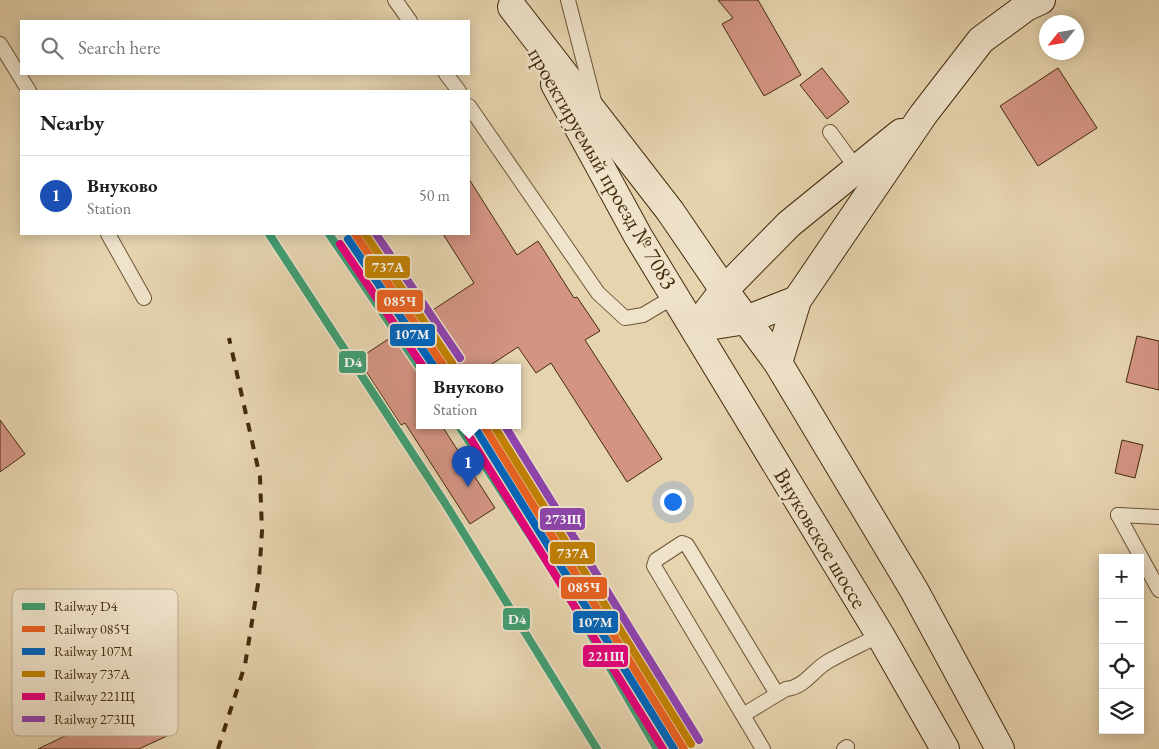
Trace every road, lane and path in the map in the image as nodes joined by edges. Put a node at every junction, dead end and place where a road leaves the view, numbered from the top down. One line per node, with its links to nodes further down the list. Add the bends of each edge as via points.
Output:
1 (396, 0): 5 (lane)
2 (568, 0): 12 (lane)
3 (1041, 0): 11 (main road, via 981,40)
4 (510, 3): 12 (main road, проектируемый проезд № 7083); 17 (main road, проектируемый проезд № 7083, via 638,236)
5 (409, 20)
6 (0, 44): 8 (lane)
7 (447, 75): 9 (lane)
8 (28, 90)
9 (457, 90)
10 (470, 107): 17 (lane, via 598,293 625,318 643,315)
11 (923, 115): 14 (main road); 19 (main road)
12 (598, 119): 16 (main road, проектируемый проезд № 7083, via 670,211)
13 (830, 132): 14 (lane)
14 (857, 169): 16 (main road, via 789,224)
15 (109, 235): 18 (lane)
16 (724, 290): 20 (main road); 21 (main road)
17 (675, 296): 21 (main road, проектируемый проезд № 7083)
18 (144, 298)
19 (797, 300): 20 (main road); 22 (main road)
20 (746, 320): 21 (main road); 22 (main road)
21 (695, 328): 25 (main road, Внуковское шоссе)
22 (778, 363): 30 (main road, via 914,590)
23 (1159, 517): 24 (lane, via 1118,515)
24 (1159, 590)
25 (880, 635): 26 (lane, via 819,668 805,672); 29 (main road, Внуковское шоссе)
26 (781, 691): 27 (lane); 27 (lane, via 687,545 682,543 666,553 656,560 654,566)
27 (743, 715): 28 (lane)
28 (763, 749)
29 (945, 749)
30 (1000, 749)

